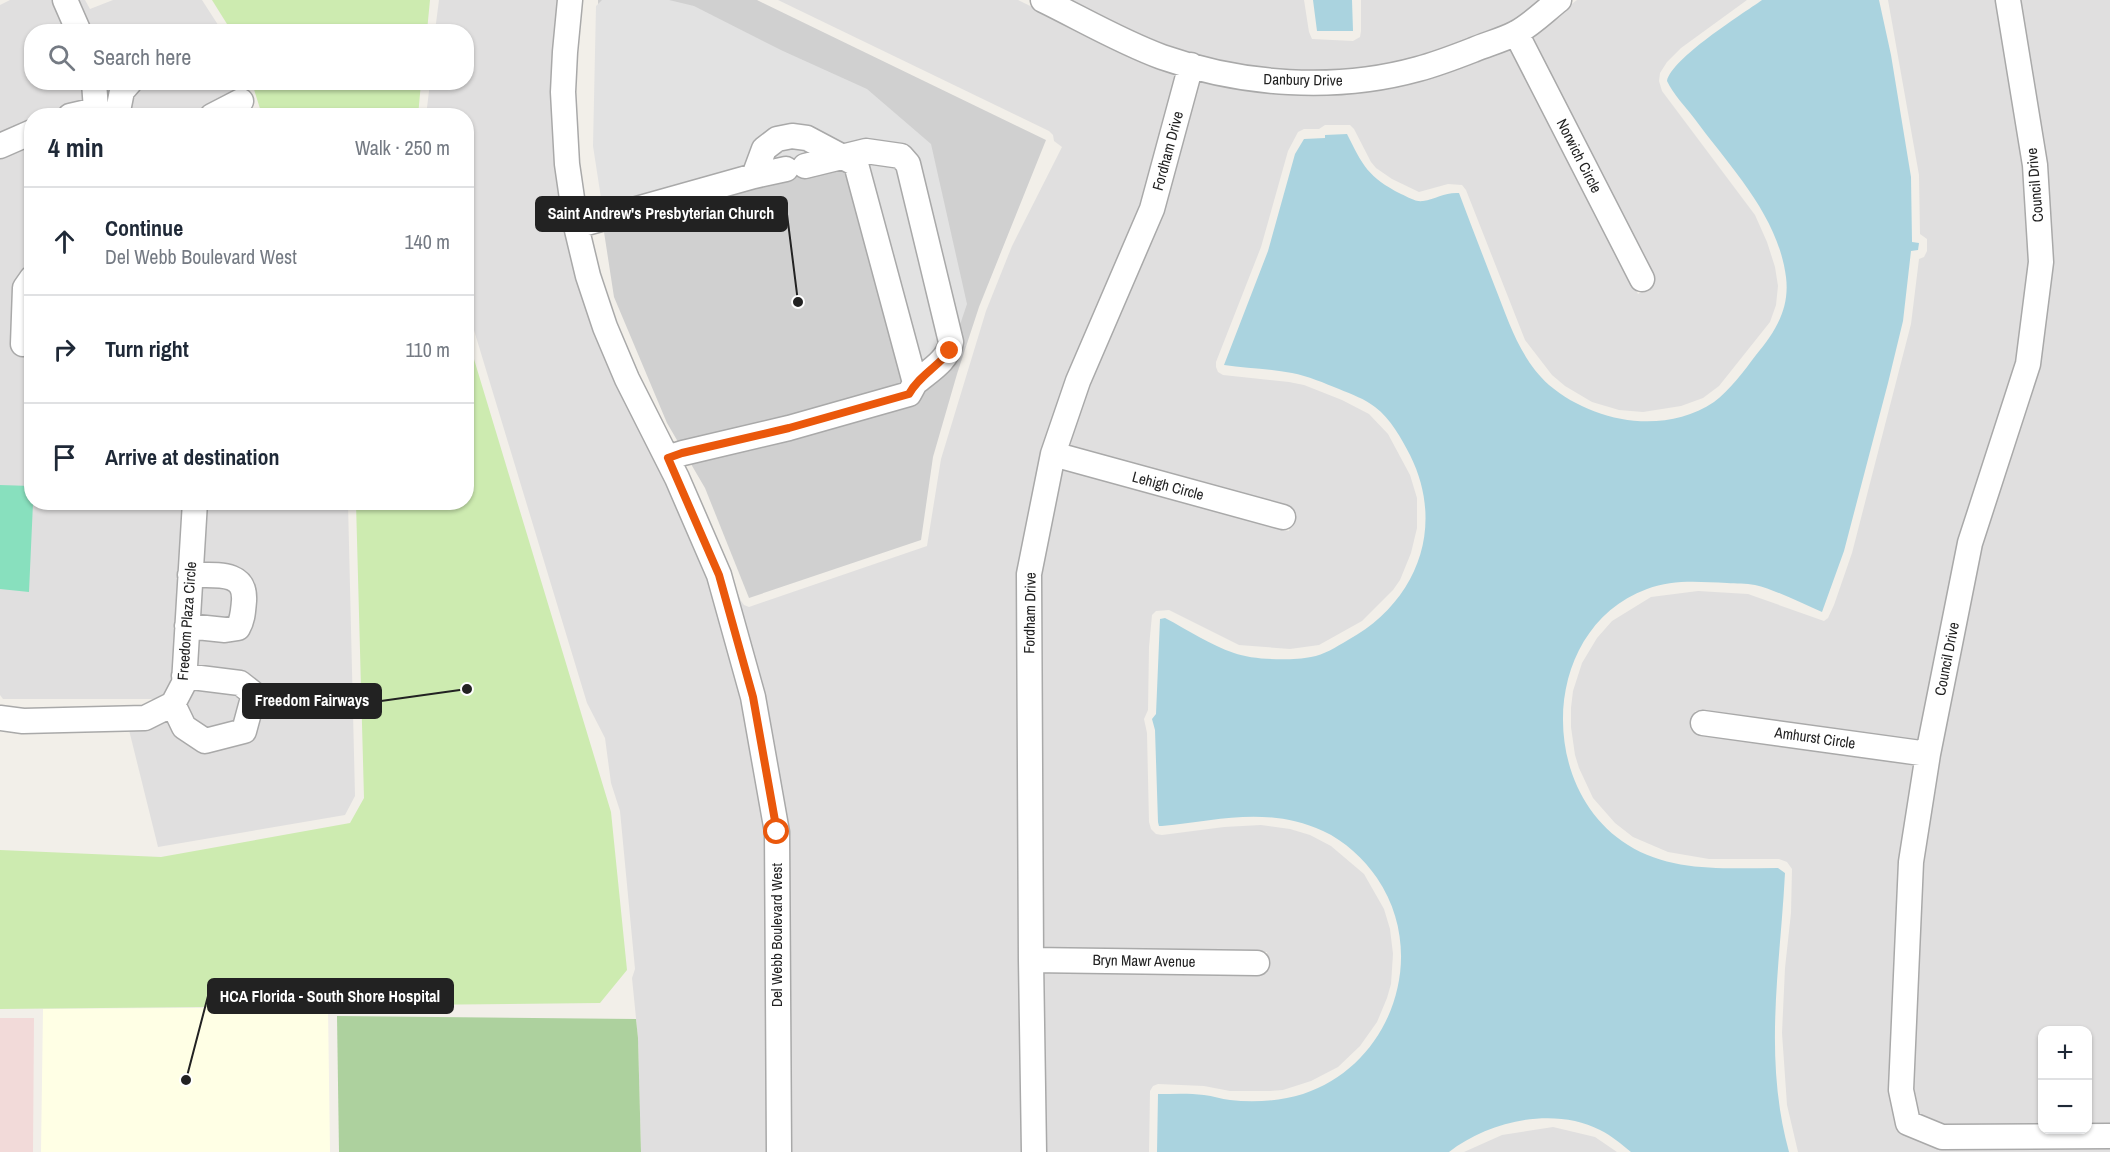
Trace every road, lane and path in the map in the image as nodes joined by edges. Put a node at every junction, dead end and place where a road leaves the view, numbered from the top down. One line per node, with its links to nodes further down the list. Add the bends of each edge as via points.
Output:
1 (65, 0): 6 (street)
2 (570, 0): 19 (street, Del Webb Boulevard West, via 563,92)
3 (1043, 0): 8 (street, Danbury Drive, via 1136,46)
4 (1559, 0): 7 (street, Danbury Drive)
5 (2008, 0): 34 (street, Council Drive, via 2035,165 2040,262 2028,364 1970,543)
6 (76, 24)
7 (1516, 33): 8 (street, Danbury Drive, via 1417,70 1345,81 1262,80); 20 (street, Norwich Circle)
8 (1191, 65): 24 (street, Fordham Drive, via 1152,209 1078,381)
9 (97, 90): 12 (street)
10 (124, 90): 13 (street)
11 (241, 102): 14 (street)
12 (105, 108)
13 (111, 108)
14 (229, 108)
15 (24, 136): 16 (street)
16 (0, 146)
17 (843, 157): 18 (street); 18 (street, via 807,138 777,139 764,149); 23 (street, via 856,164); 23 (street, via 866,151 884,152 901,156 908,164 951,342 942,361)
18 (754, 176): 19 (street)
19 (576, 226): 25 (street, Del Webb Boulevard West, via 588,276 616,354)
20 (1642, 279)
21 (24, 316): 22 (street)
22 (23, 344)
23 (915, 383): 25 (street, via 909,394)
24 (1053, 454): 27 (street, Lehigh Circle); 35 (street, Fordham Drive, via 1029,574)
25 (668, 458): 38 (street, Del Webb Boulevard West, via 719,575 753,697 777,832)
26 (194, 510): 28 (street, Freedom Plaza Circle)
27 (1283, 517)
28 (190, 575): 29 (street, Freedom Plaza Circle); 29 (street, via 232,577 244,591 243,611 238,628)
29 (187, 626): 30 (street, Freedom Plaza Circle)
30 (184, 676): 31 (street, Freedom Plaza Circle); 31 (street, via 240,683 254,694 244,731 205,741 184,727)
31 (173, 704): 32 (street, via 145,718)
32 (0, 718)
33 (1703, 723): 34 (street, Amhurst Circle)
34 (1928, 754): 37 (street, Council Drive, via 1911,862 1901,1090 1908,1123 1942,1137)
35 (1031, 960): 36 (street, Bryn Mawr Avenue); 39 (street, Fordham Drive)
36 (1257, 963)
37 (2110, 1136)
38 (779, 1152)
39 (1034, 1152)

